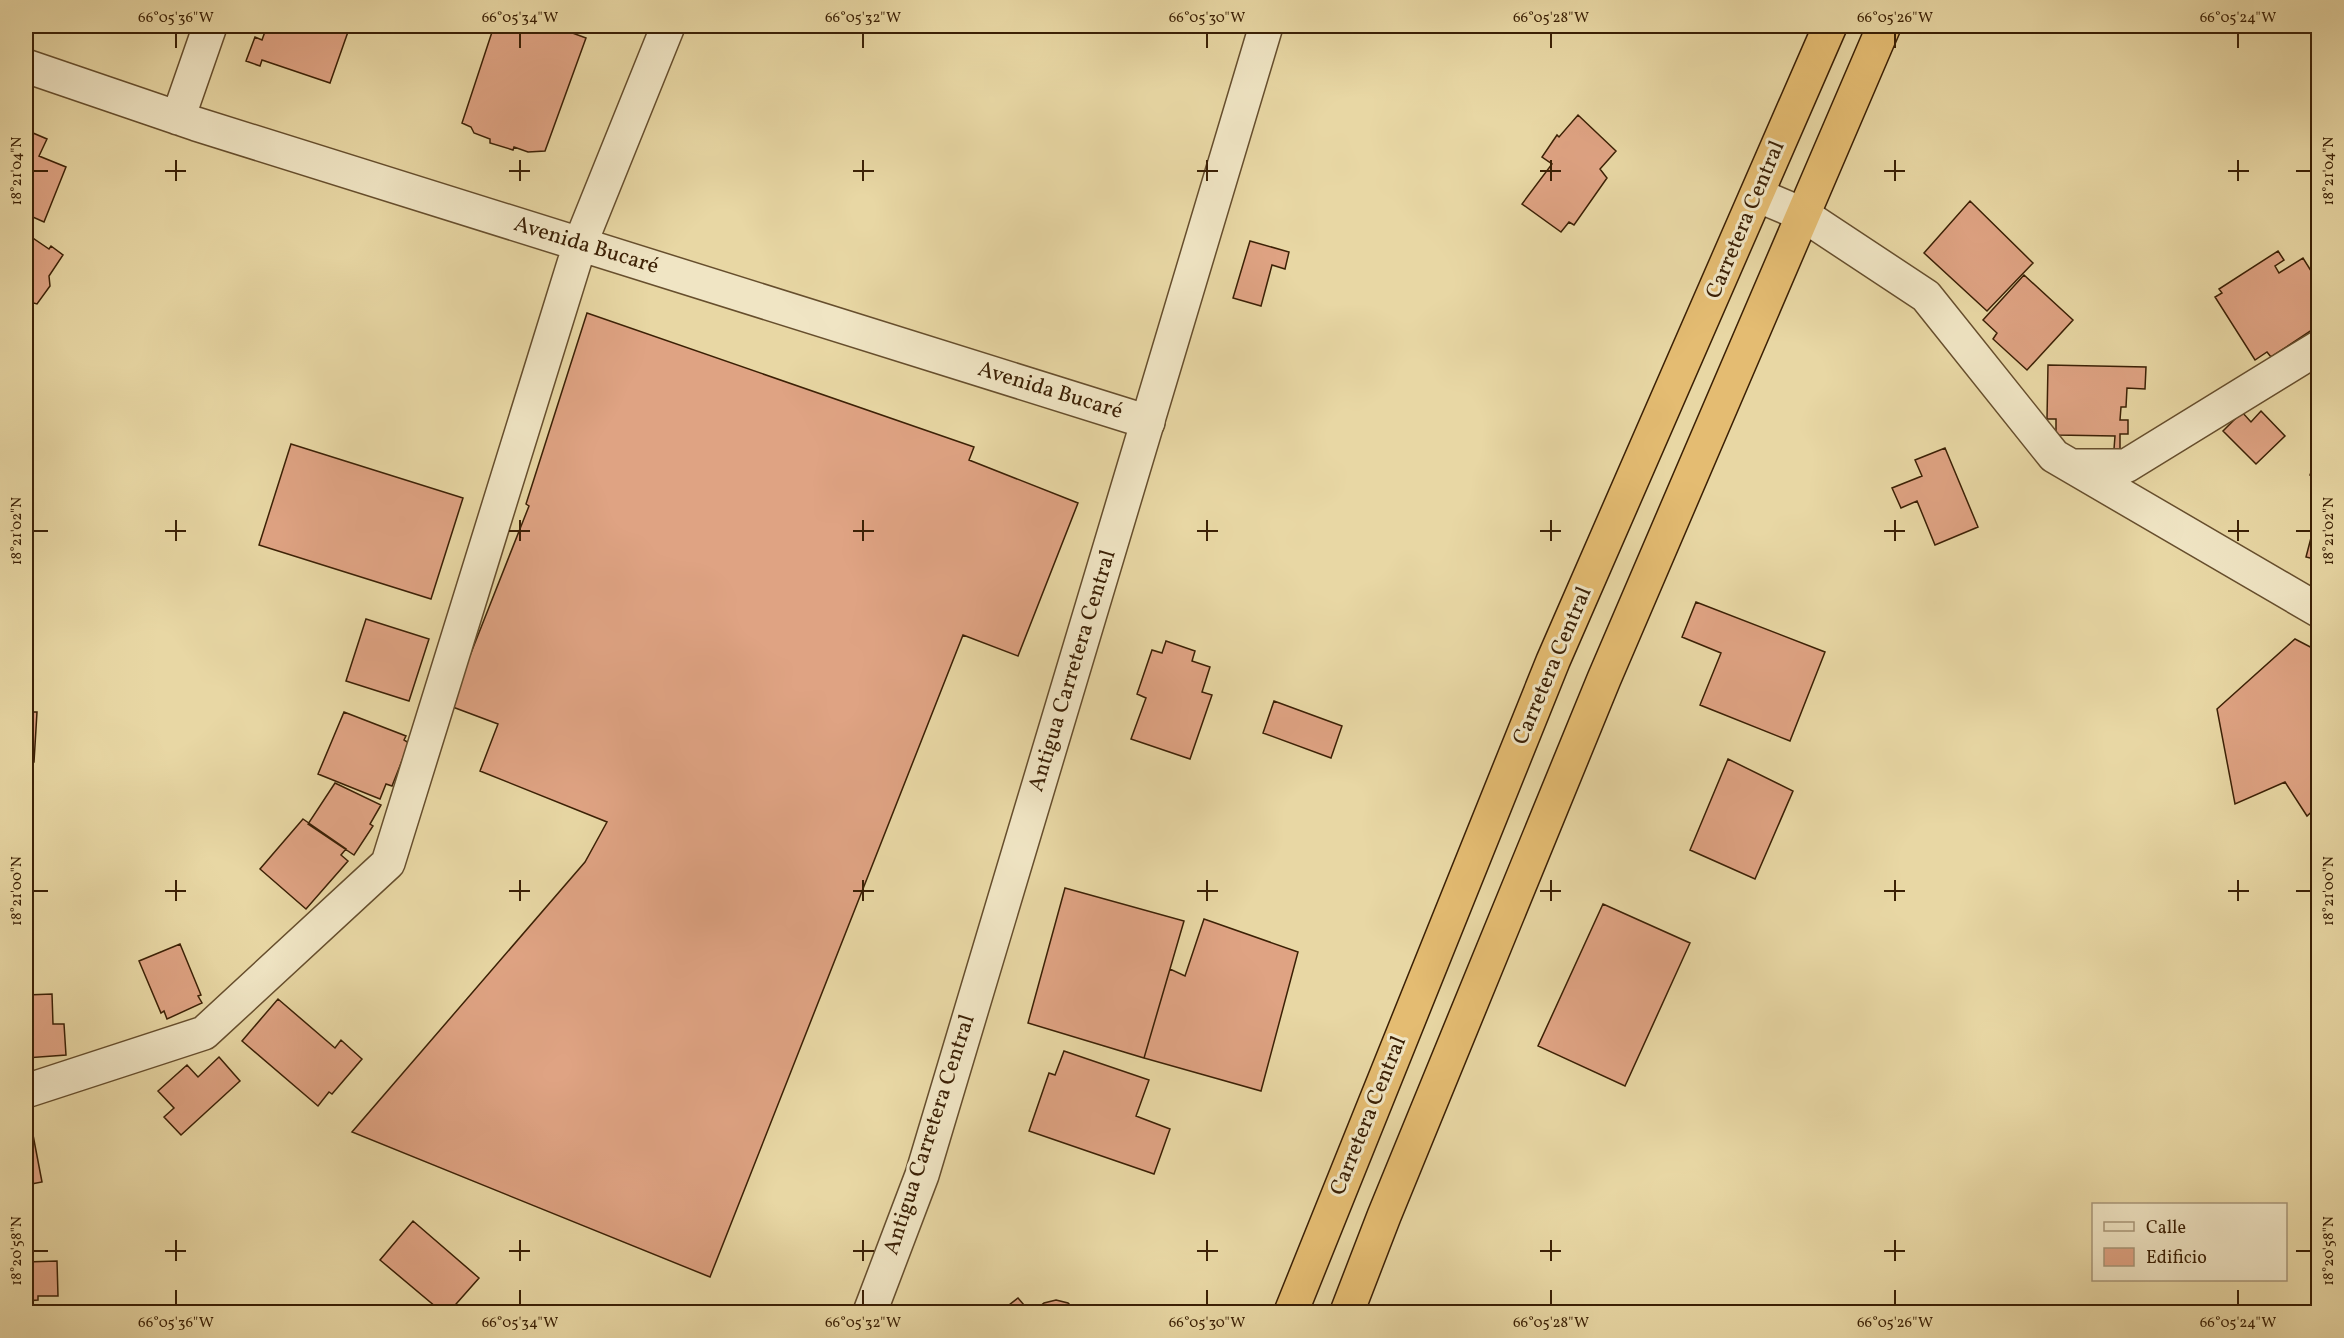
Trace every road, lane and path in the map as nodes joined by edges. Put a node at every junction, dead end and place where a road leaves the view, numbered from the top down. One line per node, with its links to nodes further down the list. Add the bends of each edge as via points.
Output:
1 (210, 26): 7 (street)
2 (668, 26): 10 (street)
3 (1266, 26): 12 (street, Antigua Carretera Central)
4 (1830, 26): 8 (highway, Carretera Central)
5 (1884, 26): 9 (highway)
6 (26, 66): 7 (street, Avenida Bucaré)
7 (178, 118): 10 (street, Avenida Bucaré)
8 (1757, 195): 9 (street); 17 (highway, Carretera Central, via 1553,661)
9 (1802, 214): 13 (street, via 1926,297 2054,456); 18 (highway, via 1604,680)
10 (580, 244): 12 (street, Avenida Bucaré); 15 (street, via 388,863 204,1033)
11 (2319, 348): 13 (street, via 2126,466)
12 (1148, 422): 16 (street, Antigua Carretera Central, via 922,1175)
13 (2071, 466): 14 (street)
14 (2319, 610)
15 (26, 1091)
16 (870, 1312)
17 (1291, 1312)
18 (1347, 1312)

